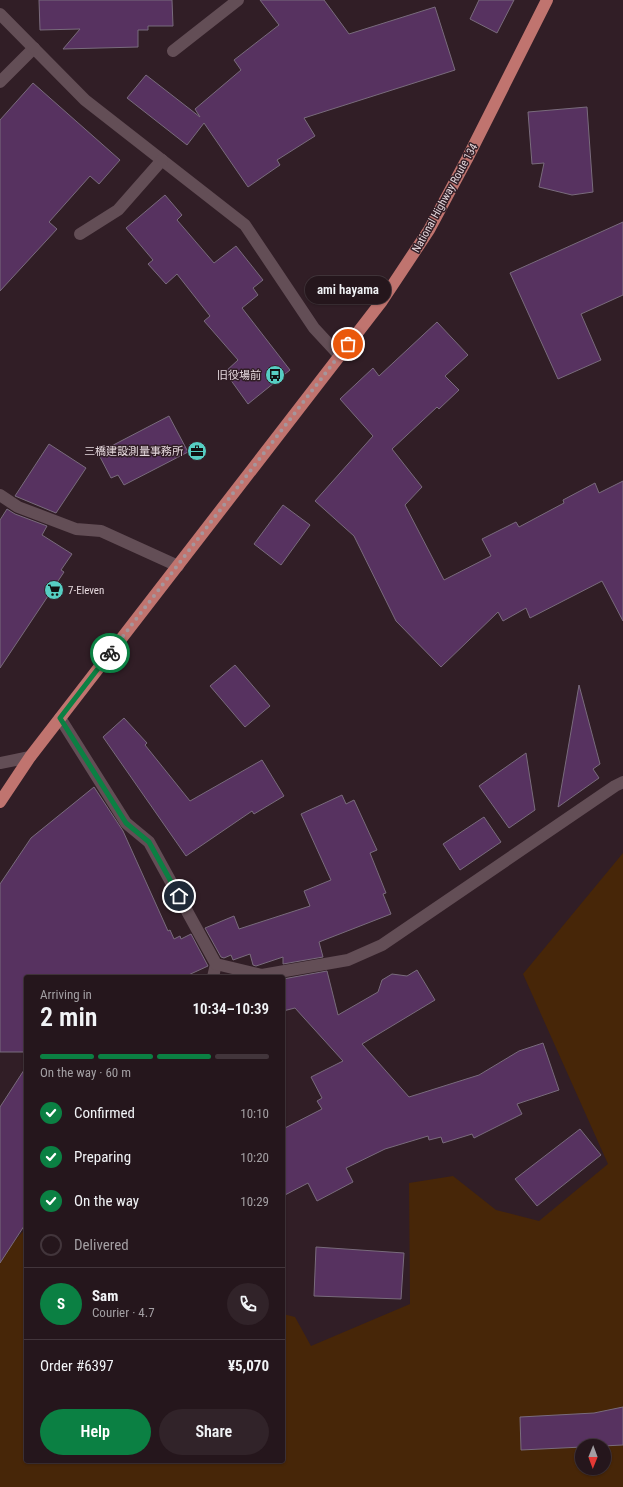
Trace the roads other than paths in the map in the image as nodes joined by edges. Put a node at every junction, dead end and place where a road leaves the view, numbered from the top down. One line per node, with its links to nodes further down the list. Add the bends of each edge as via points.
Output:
1 (238, 0): 5 (street)
2 (547, 0): 9 (highway, National Highway Route 134, via 429,230 382,301)
3 (0, 14): 4 (street)
4 (34, 48): 6 (street); 7 (street, via 85,100)
5 (173, 51)
6 (0, 82)
7 (162, 160): 8 (street, via 118,210); 9 (street, via 245,225 314,328)
8 (80, 234)
9 (339, 355): 11 (highway, National Highway Route 134)
10 (0, 495): 11 (street, via 18,507 76,529 101,531)
11 (178, 566): 12 (highway, National Highway Route 134)
12 (60, 718): 13 (highway, National Highway Route 134); 17 (street, via 126,823 149,842)
13 (30, 757): 14 (street); 16 (highway, National Highway Route 134)
14 (0, 763)
15 (623, 782): 17 (street, via 382,945 348,960 262,975)
16 (0, 802)
17 (216, 964): 18 (street)
18 (213, 975)

